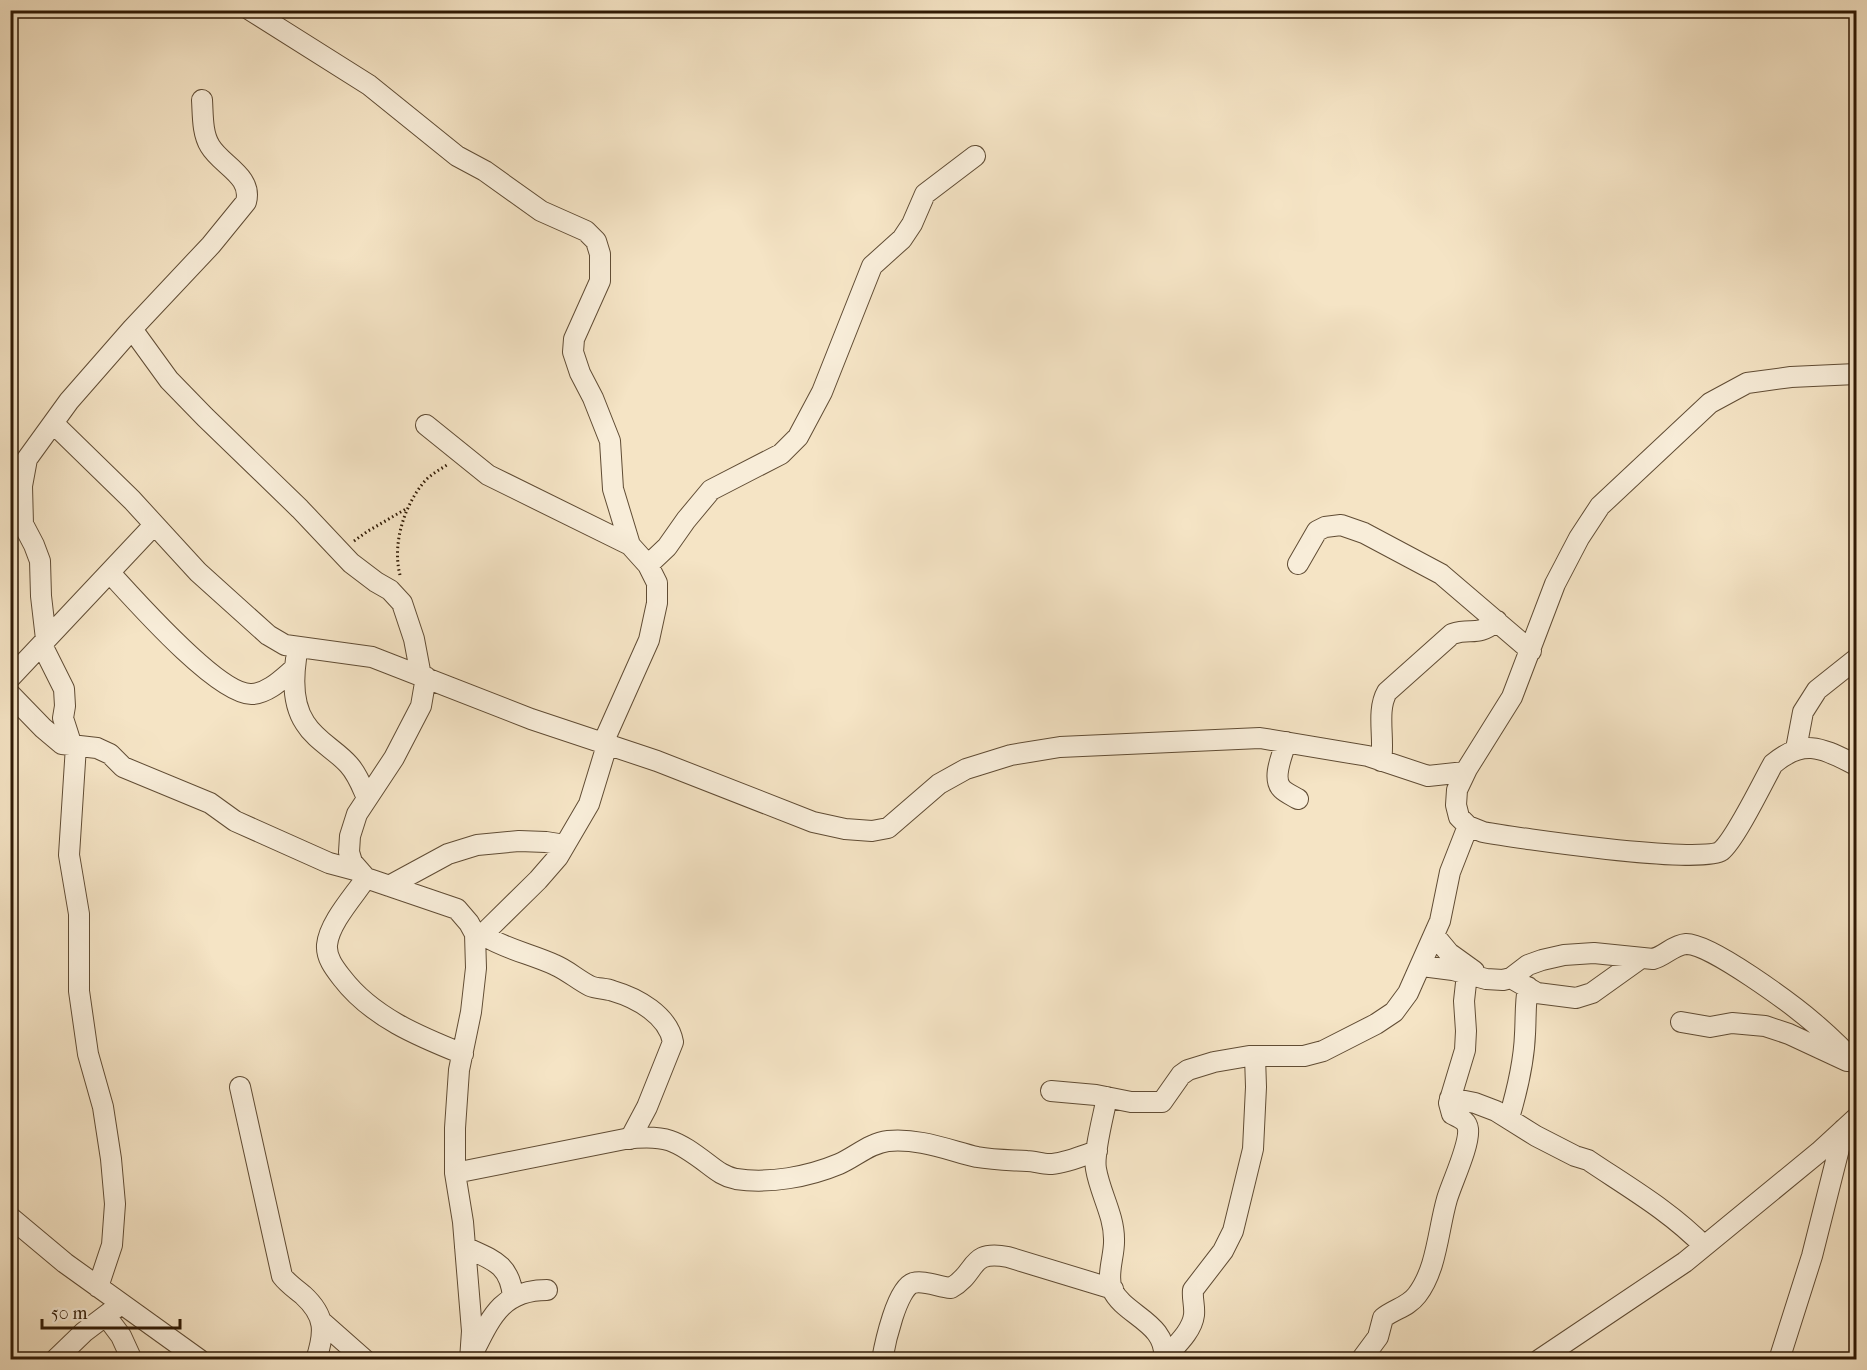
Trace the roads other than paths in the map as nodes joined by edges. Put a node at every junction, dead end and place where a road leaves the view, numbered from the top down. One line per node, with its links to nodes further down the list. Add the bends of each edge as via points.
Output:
1 (250, 10): 9 (street, via 369,85 457,156 541,211 586,231 596,241 600,281 574,339 573,352 610,441 613,489)
2 (202, 100): 4 (street, via 210,147 234,171 249,194 211,245)
3 (975, 156): 11 (street, via 925,194 902,239 872,266 822,392 798,438 781,454 711,490)
4 (132, 330): 6 (street); 19 (street, via 169,380 351,563 399,599)
5 (1857, 374): 16 (street, via 1747,383 1710,402 1600,506 1555,584)
6 (53, 423): 8 (street); 14 (street, via 27,459 22,486 23,524 40,561)
7 (426, 425): 9 (street, via 488,475)
8 (154, 525): 12 (street); 15 (street, via 198,572 268,635)
9 (630, 545): 11 (street)
10 (1298, 564): 13 (street, via 1317,531 1341,525 1385,542 1441,574)
11 (648, 565): 23 (street, via 657,583 649,640)
12 (110, 573): 14 (street); 18 (street, via 186,651 239,692 252,694 270,688)
13 (1497, 621): 16 (street); 26 (street, via 1477,633 1452,634 1388,692 1383,700)
14 (44, 642): 20 (street); 24 (street, via 64,689 63,718)
15 (297, 647): 18 (street); 19 (street, via 372,657)
16 (1531, 651): 28 (street, via 1512,697)
17 (1857, 659): 25 (street, via 1817,690 1803,712)
18 (295, 668): 29 (street, via 296,700 304,723 349,765)
19 (424, 676): 23 (street); 29 (street, via 421,706 394,758)
20 (10, 678)
21 (10, 694): 24 (street, via 54,738)
22 (1286, 742): 23 (street, via 1260,738 1147,742 1060,747 1011,755 966,769 939,784 888,828 872,831 813,822); 26 (street); 30 (street, via 1278,783)
23 (605, 744): 32 (street, via 589,804)
24 (74, 746): 33 (street, via 97,748 123,767 210,803 235,821); 57 (street, via 69,855 79,914 79,991 88,1054 103,1107 115,1204 112,1245)
25 (1796, 749): 27 (street, via 1811,747); 31 (street, via 1773,764 1731,839 1714,854 1599,848 1504,836)
26 (1381, 761): 28 (street, via 1428,776)
27 (1857, 765)
28 (1466, 772): 31 (street, via 1457,790 1456,805 1459,817)
29 (367, 798): 33 (street, via 357,814 349,852)
30 (1298, 799)
31 (1468, 825): 35 (street, via 1450,872)
32 (565, 845): 34 (street, via 519,841 477,845 448,854); 36 (street, via 538,880)
33 (363, 874): 34 (street); 42 (street, via 331,929 327,947 332,967 365,1004 432,1042)
34 (388, 886): 36 (street, via 457,909)
35 (1434, 935): 38 (street); 39 (street)
36 (479, 938): 42 (street); 51 (street, via 558,966 594,987 612,990 642,1004 671,1031 673,1042)
37 (1641, 958): 40 (street, via 1594,953 1542,960 1528,965); 40 (street, via 1592,993 1576,998 1538,993); 44 (street, via 1660,957 1686,944 1700,946 1765,986 1813,1022)
38 (1422, 966): 39 (street); 43 (street, via 1394,1012 1361,1032 1304,1056)
39 (1475, 976): 40 (street); 48 (street, via 1464,1001 1465,1050)
40 (1520, 983): 49 (street, via 1525,1009 1524,1049)
41 (1681, 1022): 44 (street, via 1710,1027 1732,1023 1765,1026)
42 (463, 1054): 53 (street)
43 (1255, 1056): 47 (street, via 1188,1070 1180,1075 1162,1102); 70 (street, via 1253,1149 1233,1231 1193,1290 1194,1317)
44 (1856, 1064)
45 (240, 1087): 62 (street, via 282,1276 305,1296)
46 (1051, 1091): 47 (street)
47 (1107, 1097): 52 (street)
48 (1450, 1098): 49 (street, via 1475,1103); 71 (street, via 1452,1114 1465,1120 1468,1132 1433,1261 1417,1296 1383,1318 1378,1338)
49 (1509, 1118): 55 (street, via 1536,1136 1588,1160 1663,1210)
50 (1850, 1124): 55 (street); 73 (street)
51 (630, 1139): 52 (street, via 669,1139 722,1174 735,1179 768,1180 810,1174 888,1141 943,1146 999,1160 1050,1164); 53 (street)
52 (1097, 1151): 58 (street, via 1095,1166 1114,1238 1110,1282)
53 (455, 1173): 56 (street)
54 (14, 1224): 57 (street)
55 (1704, 1246): 72 (street)
56 (465, 1247): 60 (street, via 492,1259 508,1273); 68 (street, via 472,1331)
57 (98, 1287): 61 (street)
58 (1113, 1289): 69 (street, via 1008,1257 985,1255 951,1288 913,1283 905,1288); 70 (street, via 1158,1335 1165,1350)
59 (547, 1290): 60 (street)
60 (513, 1297): 68 (street, via 495,1311)
61 (114, 1310): 63 (street); 64 (street); 65 (street)
62 (322, 1322): 66 (street); 67 (street)
63 (55, 1359)
64 (132, 1359)
65 (200, 1359)
66 (316, 1359)
67 (364, 1359)
68 (470, 1359)
69 (882, 1359)
70 (1164, 1359)
71 (1361, 1359)
72 (1539, 1359)
73 (1779, 1359)

